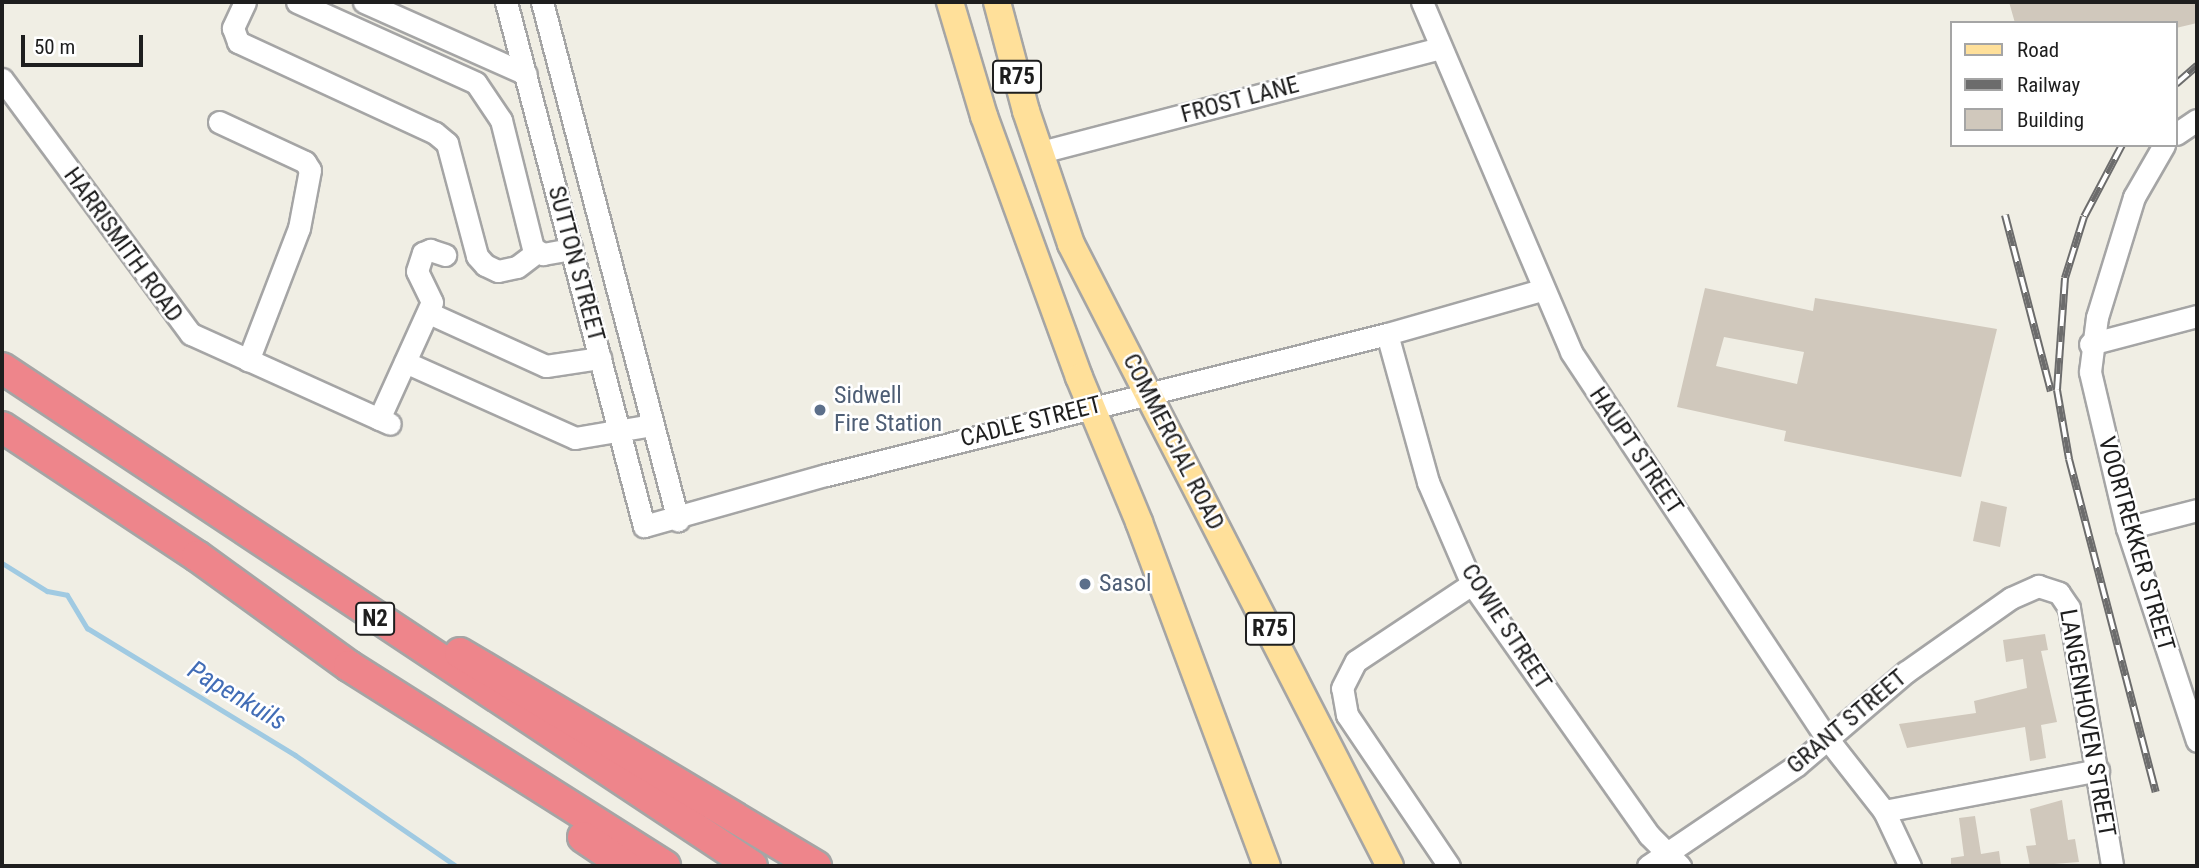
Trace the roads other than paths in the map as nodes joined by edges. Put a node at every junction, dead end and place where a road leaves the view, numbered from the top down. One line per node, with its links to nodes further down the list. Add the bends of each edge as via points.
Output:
1 (245, 2): 20 (street, via 233,28 238,42 435,133 447,143 477,256 485,265 498,271 517,267)
2 (297, 2): 20 (street, via 472,80 482,89 501,120 524,221)
3 (364, 2): 10 (street)
4 (506, 2): 10 (street, SUTTON STREET)
5 (542, 2): 14 (street, SUTTON STREET)
6 (950, 2): 32 (main road, R75, via 984,116)
7 (998, 2): 18 (main road, COMMERCIAL ROAD / R75)
8 (1422, 2): 9 (street, HAUPT STREET)
9 (1440, 48): 18 (street, FROST LANE); 22 (street, HAUPT STREET)
10 (526, 74): 16 (street, SUTTON STREET)
11 (2, 79): 28 (street, HARRISMITH ROAD, via 177,321 198,339)
12 (2197, 120): 15 (street)
13 (219, 122): 28 (street, via 305,162 310,170 299,228)
14 (575, 128): 16 (street); 33 (street, SUTTON STREET)
15 (2178, 133)
16 (542, 136): 19 (street, SUTTON STREET)
17 (2163, 147): 26 (street, via 2134,197)
18 (1041, 152): 31 (main road, COMMERCIAL ROAD / R75, via 1071,244)
19 (572, 248): 20 (street); 27 (street, SUTTON STREET)
20 (537, 252)
21 (445, 255): 23 (street, via 426,251 418,265 418,276 431,296)
22 (1541, 290): 25 (street, CADLE STREET); 44 (street, HAUPT STREET, via 1593,388)
23 (429, 313): 27 (street, via 546,366); 29 (street)
24 (2197, 316): 26 (street)
25 (1387, 334): 31 (street, CADLE STREET); 41 (street, COWIE STREET, via 1428,482)
26 (2090, 344): 40 (street, VOORTREKKER STREET, via 2094,393)
27 (600, 358): 35 (street, SUTTON STREET)
28 (248, 361): 29 (street, HARRISMITH ROAD, via 384,421)
29 (405, 362): 35 (street, via 575,438)
30 (2, 368): 38 (highway, N2)
31 (1149, 393): 32 (street, CADLE STREET); 54 (main road, COMMERCIAL ROAD / R75)
32 (1090, 407): 37 (street, CADLE STREET, via 827,475); 53 (main road, R75, via 1139,522)
33 (653, 425): 35 (street); 37 (street, SUTTON STREET)
34 (2, 427): 43 (highway, N2, via 197,556)
35 (620, 433): 39 (street, SUTTON STREET)
36 (2197, 510): 40 (street)
37 (678, 520): 39 (street, CADLE STREET)
38 (233, 521): 51 (highway, N2); 52 (highway)
39 (645, 526)
40 (2127, 528): 45 (street, VOORTREKKER STREET)
41 (1472, 584): 48 (street, COWIE STREET, via 1649,835); 55 (street, via 1356,661 1342,688 1347,715)
42 (2049, 588): 44 (street, GRANT STREET, via 2027,588 2011,598 1896,680); 46 (street, LANGENHOVEN STREET, via 2059,593 2069,608)
43 (349, 666): 49 (highway); 50 (highway, N2)
44 (1826, 737): 47 (street, HAUPT STREET); 48 (street, GRANT STREET, via 1797,765)
45 (2197, 741)
46 (2098, 770): 47 (street); 58 (street, LANGENHOVEN STREET)
47 (1884, 811): 57 (street, HAUPT STREET)
48 (1674, 859): 56 (street, GRANT STREET)
49 (626, 866)
50 (665, 866)
51 (751, 866)
52 (816, 866)
53 (1267, 866)
54 (1390, 866)
55 (1449, 866)
56 (1648, 866)
57 (1910, 866)
58 (2112, 866)

